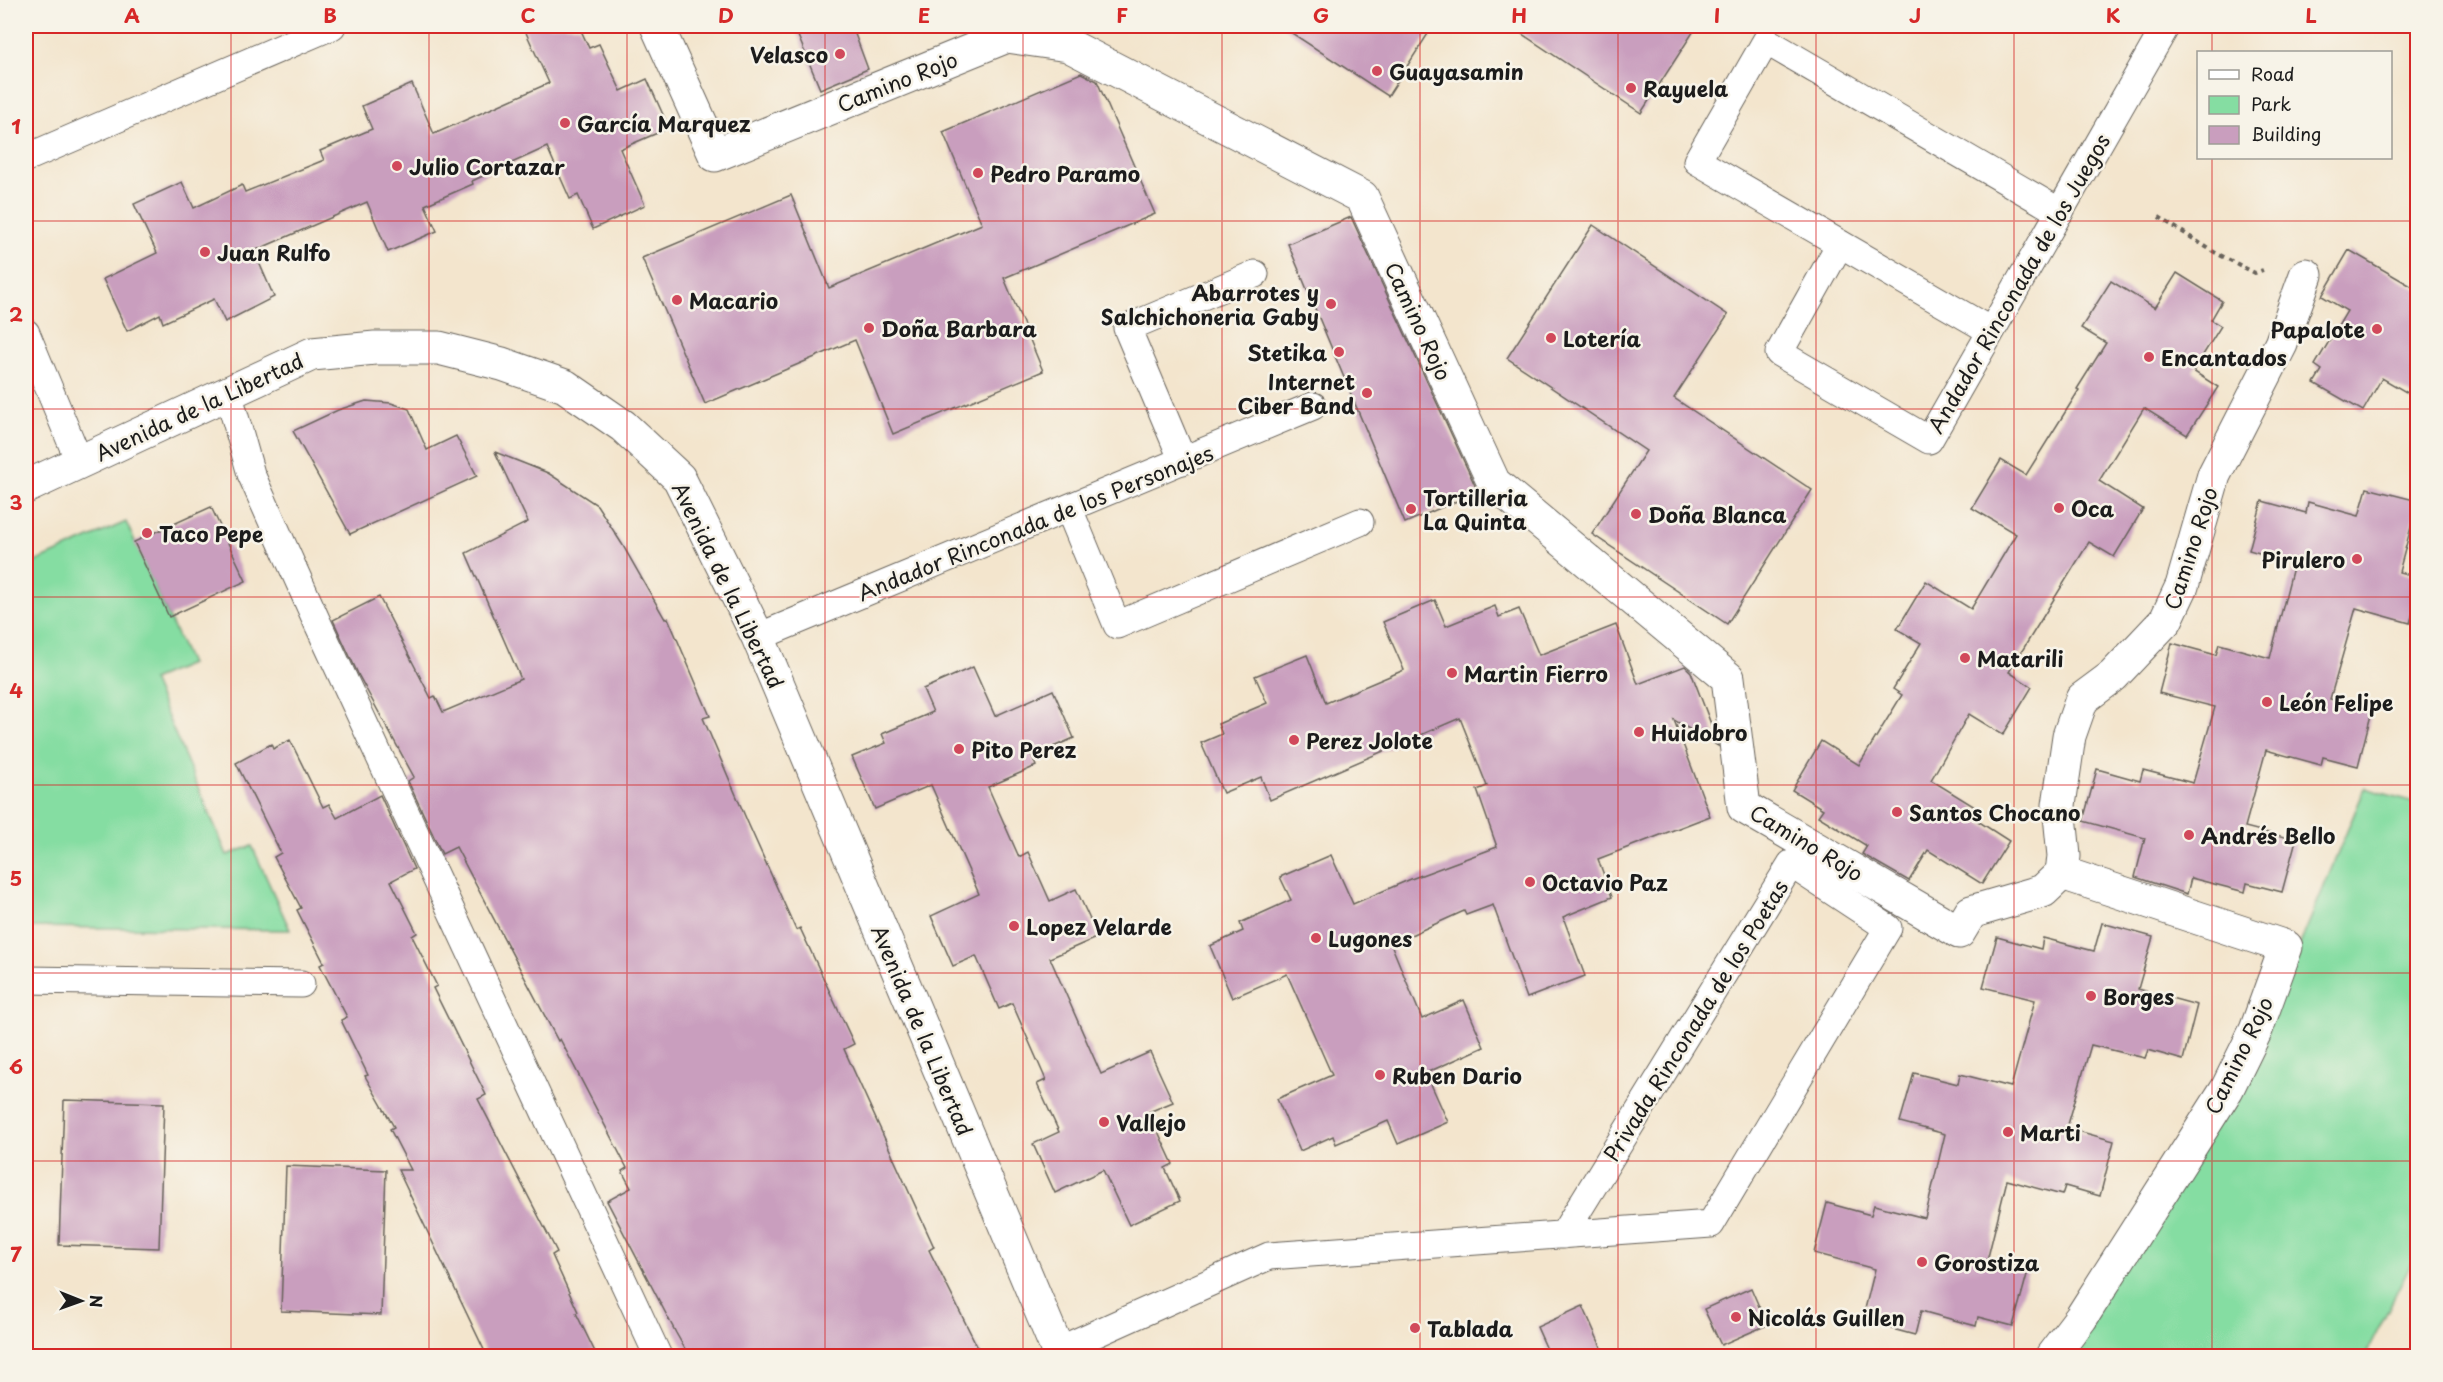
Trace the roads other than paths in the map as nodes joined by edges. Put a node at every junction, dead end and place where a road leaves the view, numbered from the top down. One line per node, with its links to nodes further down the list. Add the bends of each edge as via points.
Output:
1 (332, 26): 4 (lane)
2 (657, 26): 19 (street, Camino Rojo, via 714,155 1007,36 1068,45 1362,197 1494,483 1728,678 1744,807 1959,932 1971,912 2043,891)
3 (2166, 26): 5 (lane, Andador Rinconada de los Juegos)
4 (26, 158)
5 (2060, 212): 6 (lane, via 1766,41 1697,162); 9 (lane, Andador Rinconada de los Juegos)
6 (1840, 244): 9 (lane); 9 (lane, Andador Rinconada de los Juegos, via 1779,353 1929,440)
7 (1255, 274): 14 (lane, via 1127,328)
8 (2306, 275): 19 (street, Camino Rojo, via 2281,344 2214,475 2182,586 2166,620 2113,676 2082,699 2069,736 2059,805)
9 (1991, 331)
10 (26, 333): 13 (lane)
11 (228, 392): 13 (street, Avenida de la Libertad); 18 (street, Avenida de la Libertad, via 312,354 375,348 440,348 565,386 623,426 679,478); 24 (lane, via 251,474 294,571)
12 (1313, 406): 14 (lane, Andador Rinconada de los Personajes)
13 (80, 461): 15 (street, Avenida de la Libertad)
14 (1183, 461): 16 (lane, Andador Rinconada de los Personajes)
15 (26, 487)
16 (1069, 509): 17 (lane, via 1117,625); 18 (lane, Andador Rinconada de los Personajes)
17 (1360, 522)
18 (758, 637): 23 (street, Avenida de la Libertad)
19 (2062, 873): 25 (street, Camino Rojo, via 2286,947 2256,1030 2227,1089 2081,1318)
20 (26, 980): 21 (lane)
21 (301, 984)
22 (1563, 1235): 22 (lane, Privada Rinconada de los Poetas, via 1712,1224 1888,928 1791,864); 23 (lane, Privada Rinconada de los Poetas, via 1269,1256)
23 (1059, 1354)
24 (658, 1356)
25 (2052, 1356)

